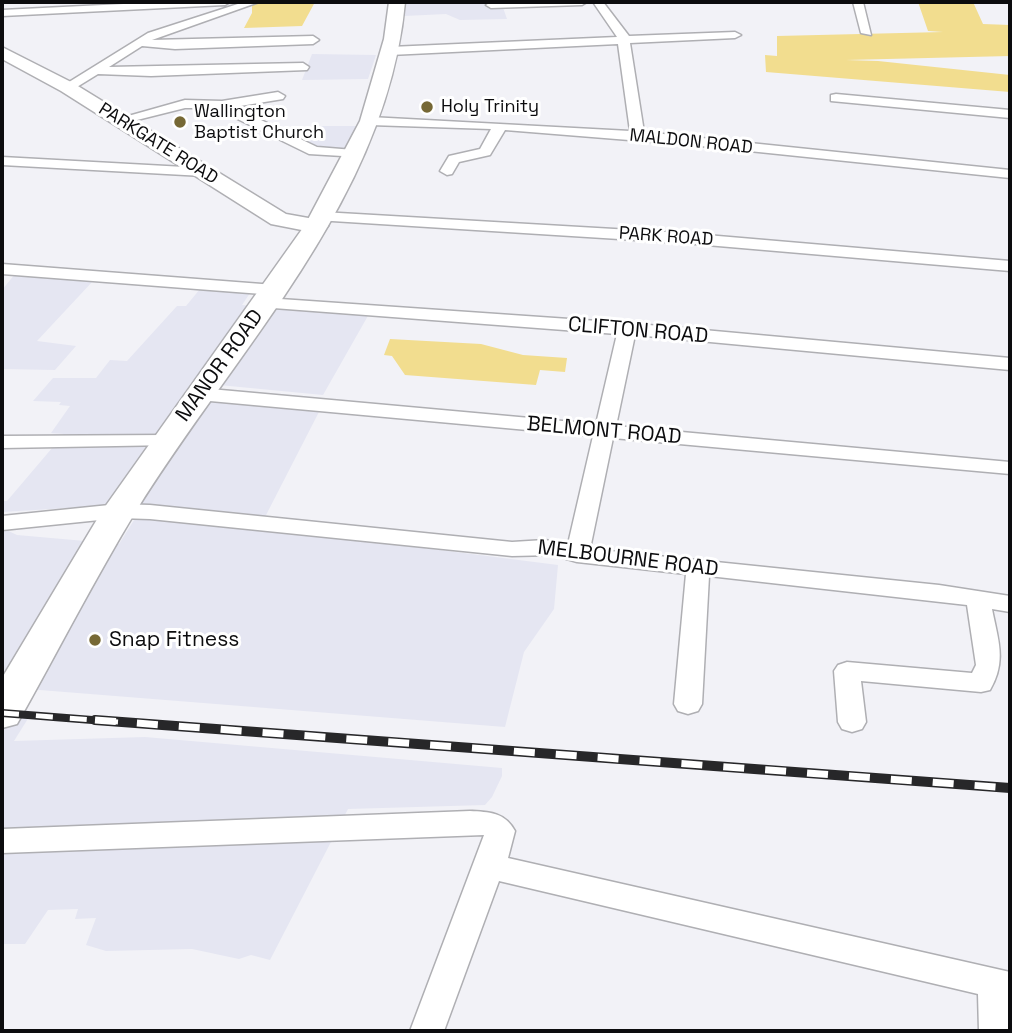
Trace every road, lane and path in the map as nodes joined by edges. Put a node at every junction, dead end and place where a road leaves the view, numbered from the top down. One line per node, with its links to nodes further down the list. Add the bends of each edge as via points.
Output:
1 (211, 2): 2 (street); 9 (street)
2 (225, 2)
3 (245, 2): 13 (street)
4 (397, 2): 15 (main road, MANOR ROAD)
5 (582, 2): 8 (street)
6 (598, 2): 14 (street, via 621,33)
7 (858, 2): 10 (street)
8 (491, 5)
9 (2, 13)
10 (867, 33)
11 (735, 35): 14 (street)
12 (313, 40): 13 (street)
13 (139, 43): 18 (street)
14 (622, 43): 15 (street); 29 (street)
15 (390, 51): 27 (main road, MANOR ROAD)
16 (4, 55): 19 (street, PARKGATE ROAD)
17 (303, 67): 18 (street, via 151,72)
18 (98, 69): 19 (street)
19 (67, 87): 26 (street, PARKGATE ROAD)
20 (975, 93): 24 (street)
21 (278, 96): 23 (street)
22 (836, 98): 24 (street)
23 (223, 105): 26 (street, via 186,104); 30 (street, via 314,151)
24 (977, 111): 25 (street)
25 (1010, 114)
26 (121, 120): 33 (street, PARKGATE ROAD)
27 (370, 121): 28 (street, MALDON ROAD); 30 (main road, MANOR ROAD)
28 (500, 126): 29 (street, MALDON ROAD); 32 (street, via 485,152 454,159)
29 (638, 137): 34 (street, MALDON ROAD)
30 (354, 154): 35 (main road, MANOR ROAD)
31 (2, 161): 33 (street)
32 (447, 171)
33 (203, 172): 35 (street, PARKGATE ROAD, via 283,220)
34 (1010, 174)
35 (319, 221): 36 (street, PARK ROAD, via 683,238); 38 (main road, MANOR ROAD)
36 (1010, 266)
37 (2, 269): 38 (street, CLIFTON ROAD)
38 (271, 296): 39 (street, CLIFTON ROAD); 41 (main road, MANOR ROAD)
39 (627, 329): 40 (street, CLIFTON ROAD); 42 (street)
40 (1010, 364)
41 (199, 394): 42 (street, BELMONT ROAD); 43 (main road, MANOR ROAD)
42 (604, 432): 45 (street, BELMONT ROAD); 49 (street)
43 (166, 441): 44 (street); 46 (main road, MANOR ROAD)
44 (2, 442)
45 (1010, 468)
46 (114, 521): 47 (street); 48 (street, via 20,528); 49 (street, MELBOURNE ROAD, via 514,549 534,545); 54 (main road, MANOR ROAD)
47 (2, 523)
48 (2, 536)
49 (577, 555): 50 (street, MELBOURNE ROAD)
50 (698, 568): 51 (street, MELBOURNE ROAD); 53 (street)
51 (978, 599): 52 (street, MELBOURNE ROAD); 55 (street, via 989,666 981,687 847,671)
52 (1010, 604)
53 (688, 704)
54 (2, 713)
55 (852, 722)
56 (2, 841): 57 (street, via 491,824 500,831)
57 (491, 867): 58 (street); 59 (street)
58 (1003, 985): 60 (street)
59 (427, 1031)
60 (996, 1031)

